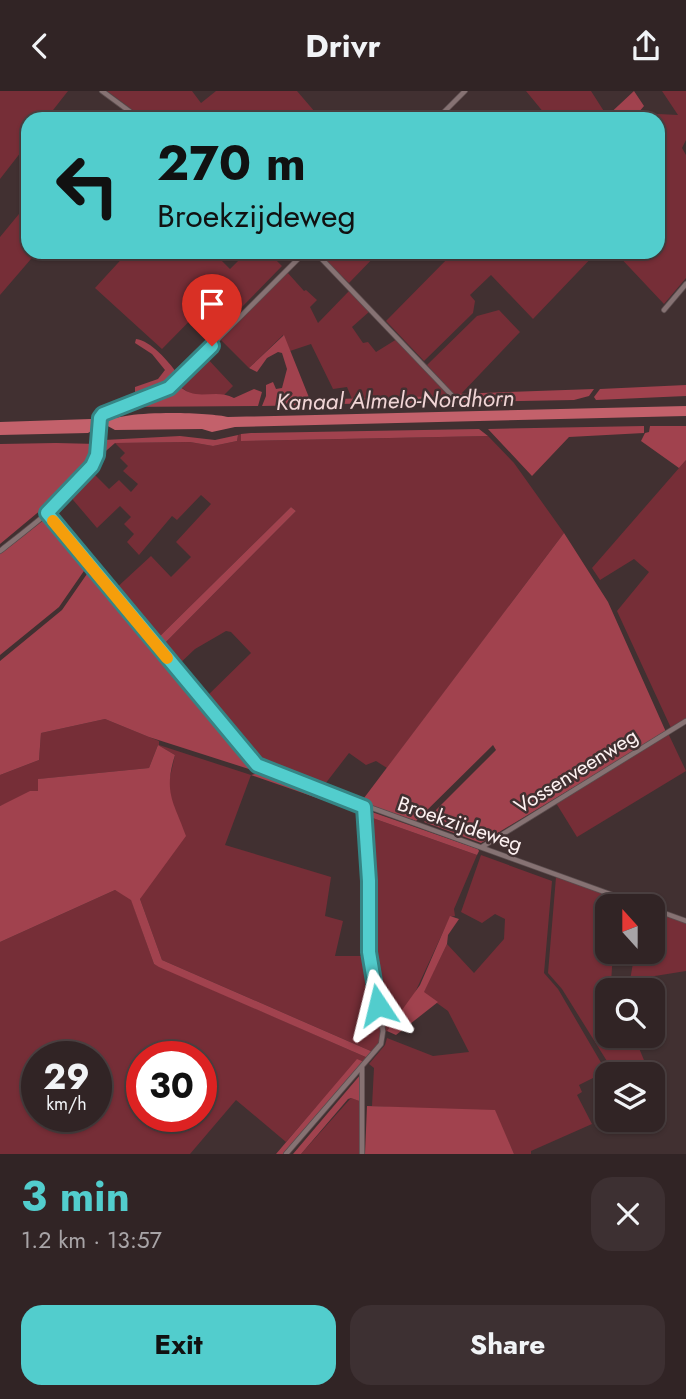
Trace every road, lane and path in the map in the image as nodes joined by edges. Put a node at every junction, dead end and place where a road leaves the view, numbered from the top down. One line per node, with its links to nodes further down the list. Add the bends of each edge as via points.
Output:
1 (102, 91): 3 (street)
2 (465, 91): 4 (street)
3 (130, 112)
4 (444, 112)
5 (298, 259): 10 (street, via 169,388 103,414 92,466)
6 (322, 259): 9 (street)
7 (686, 284): 8 (street)
8 (664, 310)
9 (461, 406)
10 (47, 513): 11 (street); 13 (street, Broekzijdeweg, via 257,765)
11 (0, 551)
12 (686, 721): 14 (street, Vossenveenweg)
13 (364, 807): 14 (street, Broekzijdeweg); 18 (street, via 369,952 383,1031 381,1044)
14 (482, 848): 15 (street, Broekzijdeweg)
15 (610, 894)
16 (665, 913): 17 (street)
17 (686, 921)
18 (362, 1066): 19 (street); 20 (street)
19 (286, 1154)
20 (362, 1154)

